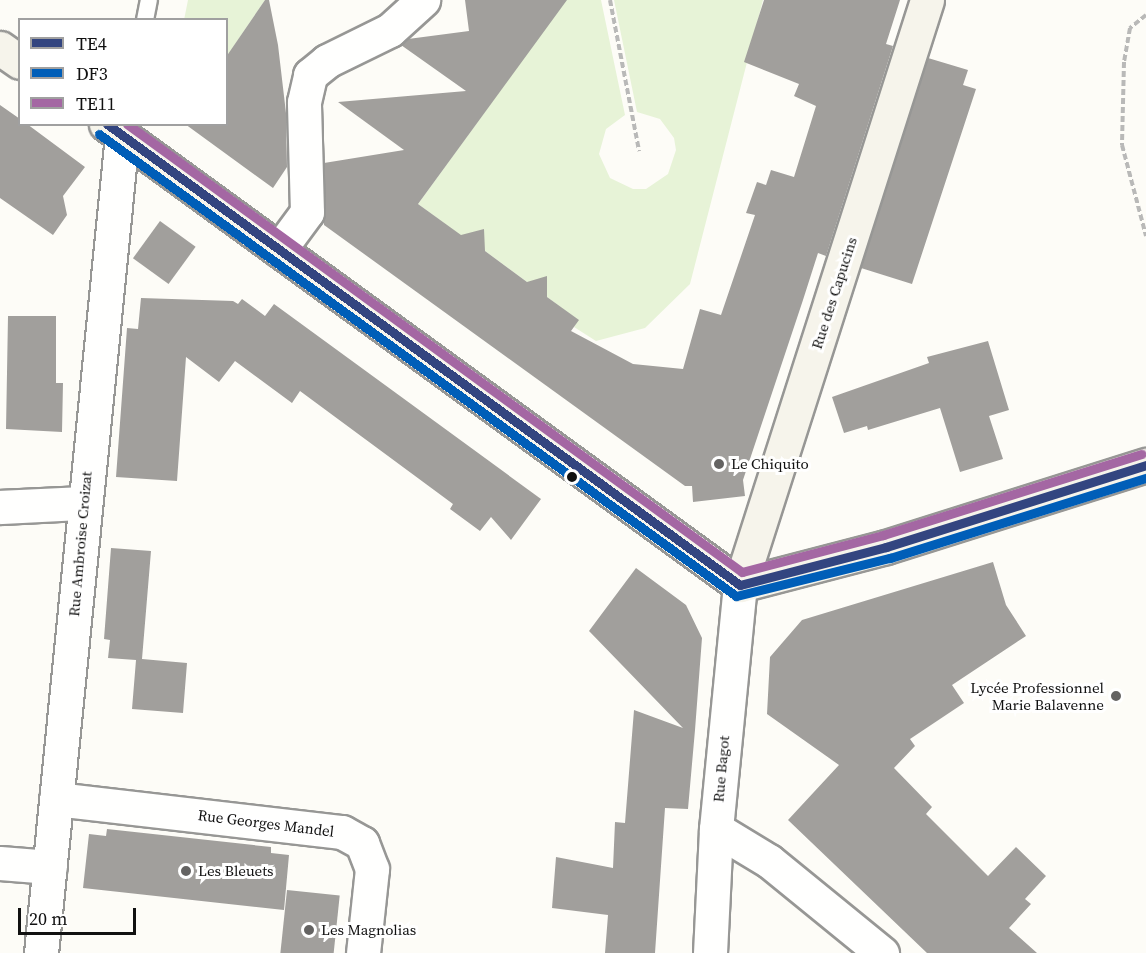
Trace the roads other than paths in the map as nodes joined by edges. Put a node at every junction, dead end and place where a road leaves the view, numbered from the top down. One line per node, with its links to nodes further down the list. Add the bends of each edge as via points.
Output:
1 (149, 0): 4 (lane)
2 (423, 0): 8 (street, via 390,30 327,61 310,75 304,102 307,212)
3 (927, 0): 12 (street, Rue des Capucins)
4 (145, 18)
5 (0, 48): 6 (street)
6 (18, 61)
7 (118, 128): 8 (street); 10 (street, Rue Ambroise Croizat)
8 (279, 250): 12 (street)
9 (1146, 465): 12 (street, via 886,548)
10 (83, 503): 11 (street); 13 (street, Rue Ambroise Croizat)
11 (0, 507)
12 (740, 585): 14 (street, Rue Bagot)
13 (56, 799): 16 (street, Rue Ambroise Croizat); 18 (street, Rue Georges Mandel, via 342,832 362,843 372,870)
14 (716, 829): 19 (street, Rue Bagot); 20 (street, via 769,861)
15 (0, 863): 16 (street)
16 (50, 867): 17 (street, Rue Ambroise Croizat)
17 (41, 953)
18 (363, 953)
19 (710, 953)
20 (882, 953)

